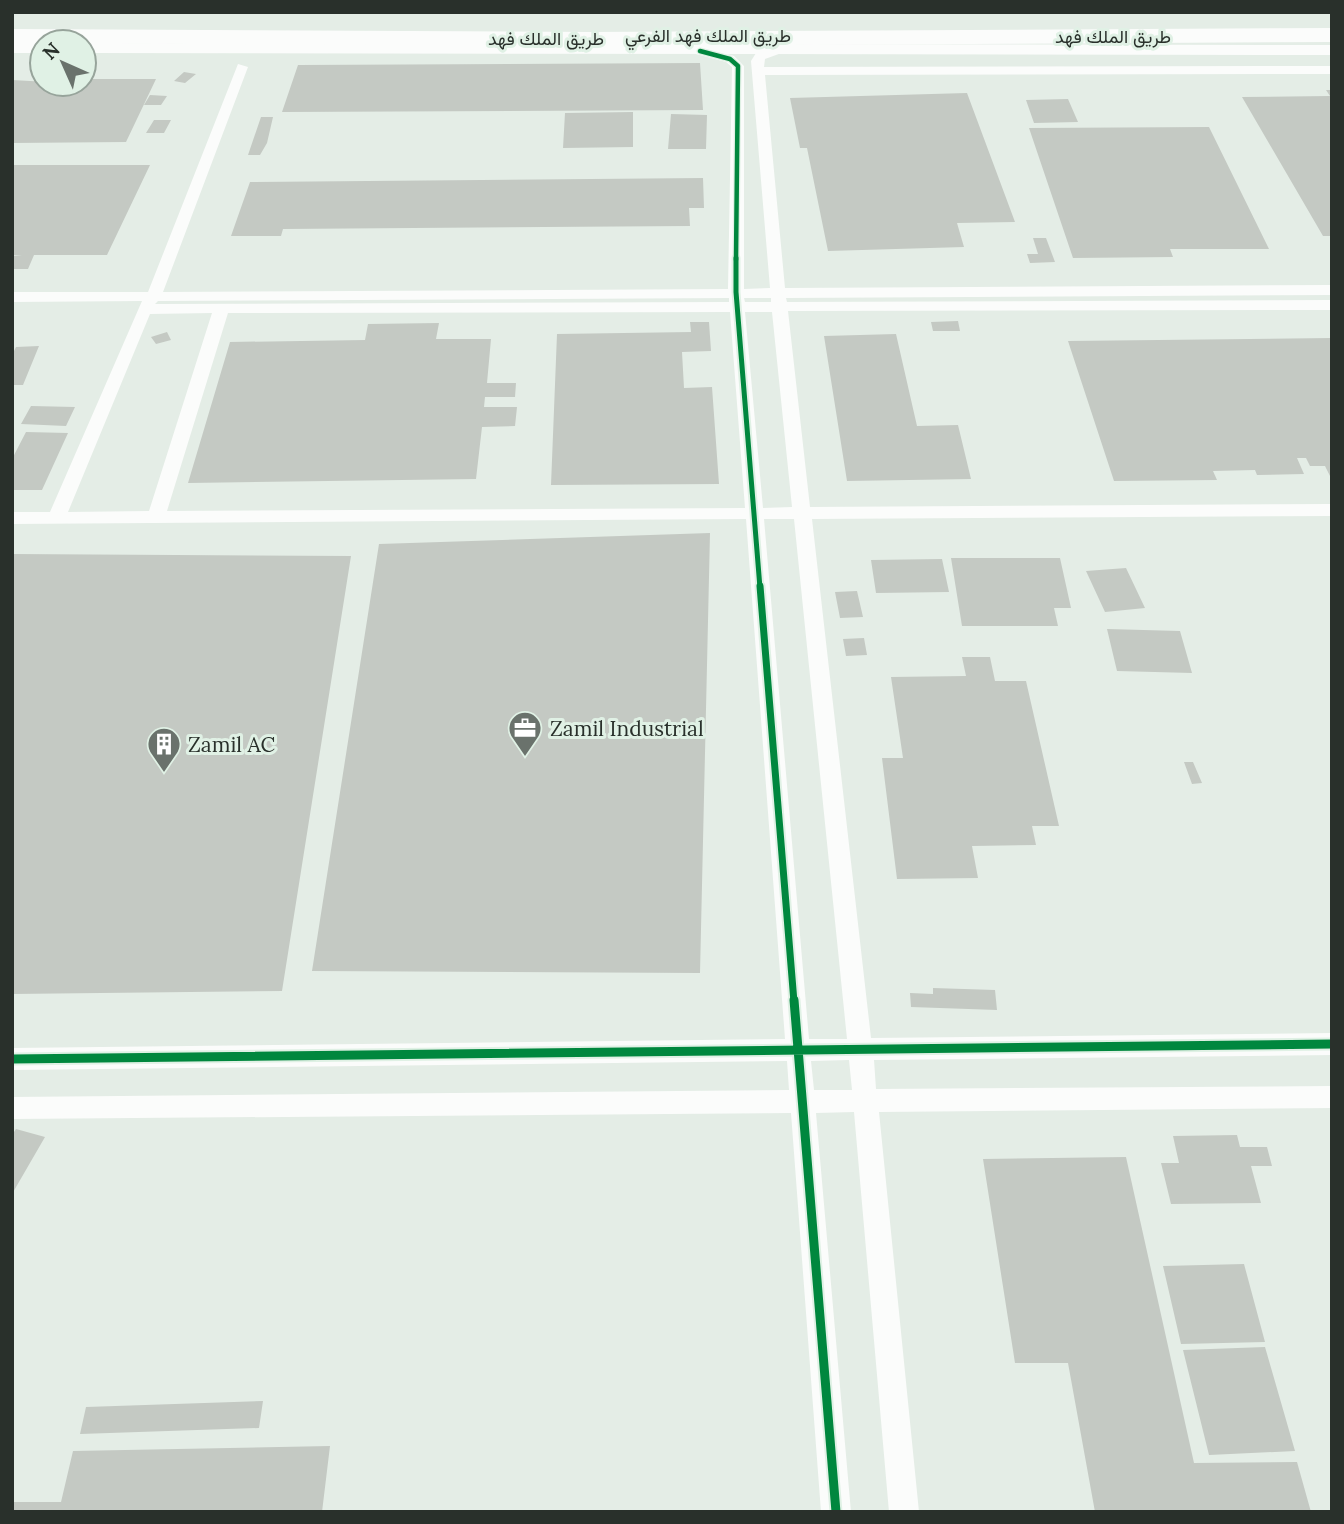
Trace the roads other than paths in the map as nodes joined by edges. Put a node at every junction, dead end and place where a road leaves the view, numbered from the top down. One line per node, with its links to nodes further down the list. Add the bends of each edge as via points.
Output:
1 (336, 16): 3 (highway)
2 (1332, 22): 3 (highway, طريق الملك فهد)
3 (523, 23): 5 (highway, طريق الملك فهد)
4 (12, 25): 5 (highway, طريق الملك فهد)
5 (367, 30): 7 (highway, طريق الملك فهد); 8 (highway, طريق الملك فهد)
6 (1332, 34): 8 (highway, طريق الملك فهد)
7 (12, 36)
8 (592, 39): 10 (highway)
9 (98, 48): 10 (main road, طريق الملك فهد الفرعي)
10 (213, 50): 12 (main road, طريق الملك فهد الفرعي)
11 (1332, 50): 13 (main road, طريق الملك فهد الفرعي)
12 (700, 51): 13 (main road, طريق الملك فهد الفرعي); 19 (street, via 730,59 738,66)
13 (781, 51): 16 (street, via 760,55)
14 (242, 67): 21 (street)
15 (1332, 70): 16 (street)
16 (759, 71): 20 (street)
17 (1332, 290): 20 (street)
18 (12, 298): 21 (street)
19 (736, 300): 20 (street); 21 (street); 23 (street); 26 (street)
20 (779, 300): 22 (street); 27 (street)
21 (149, 302): 23 (street); 24 (street); 29 (street)
22 (1332, 305)
23 (221, 310): 30 (street)
24 (12, 311)
25 (1332, 510): 27 (street)
26 (755, 514): 27 (street); 30 (street); 33 (street)
27 (803, 514): 32 (street)
28 (12, 517): 29 (street)
29 (56, 518): 30 (street)
30 (156, 518)
31 (1332, 1044): 32 (street)
32 (860, 1047): 33 (street); 36 (street)
33 (798, 1048): 34 (street); 37 (street)
34 (12, 1059)
35 (1332, 1097): 36 (street)
36 (864, 1101): 37 (street); 40 (street)
37 (803, 1102): 38 (street); 39 (street)
38 (12, 1108)
39 (836, 1512)
40 (904, 1512)

